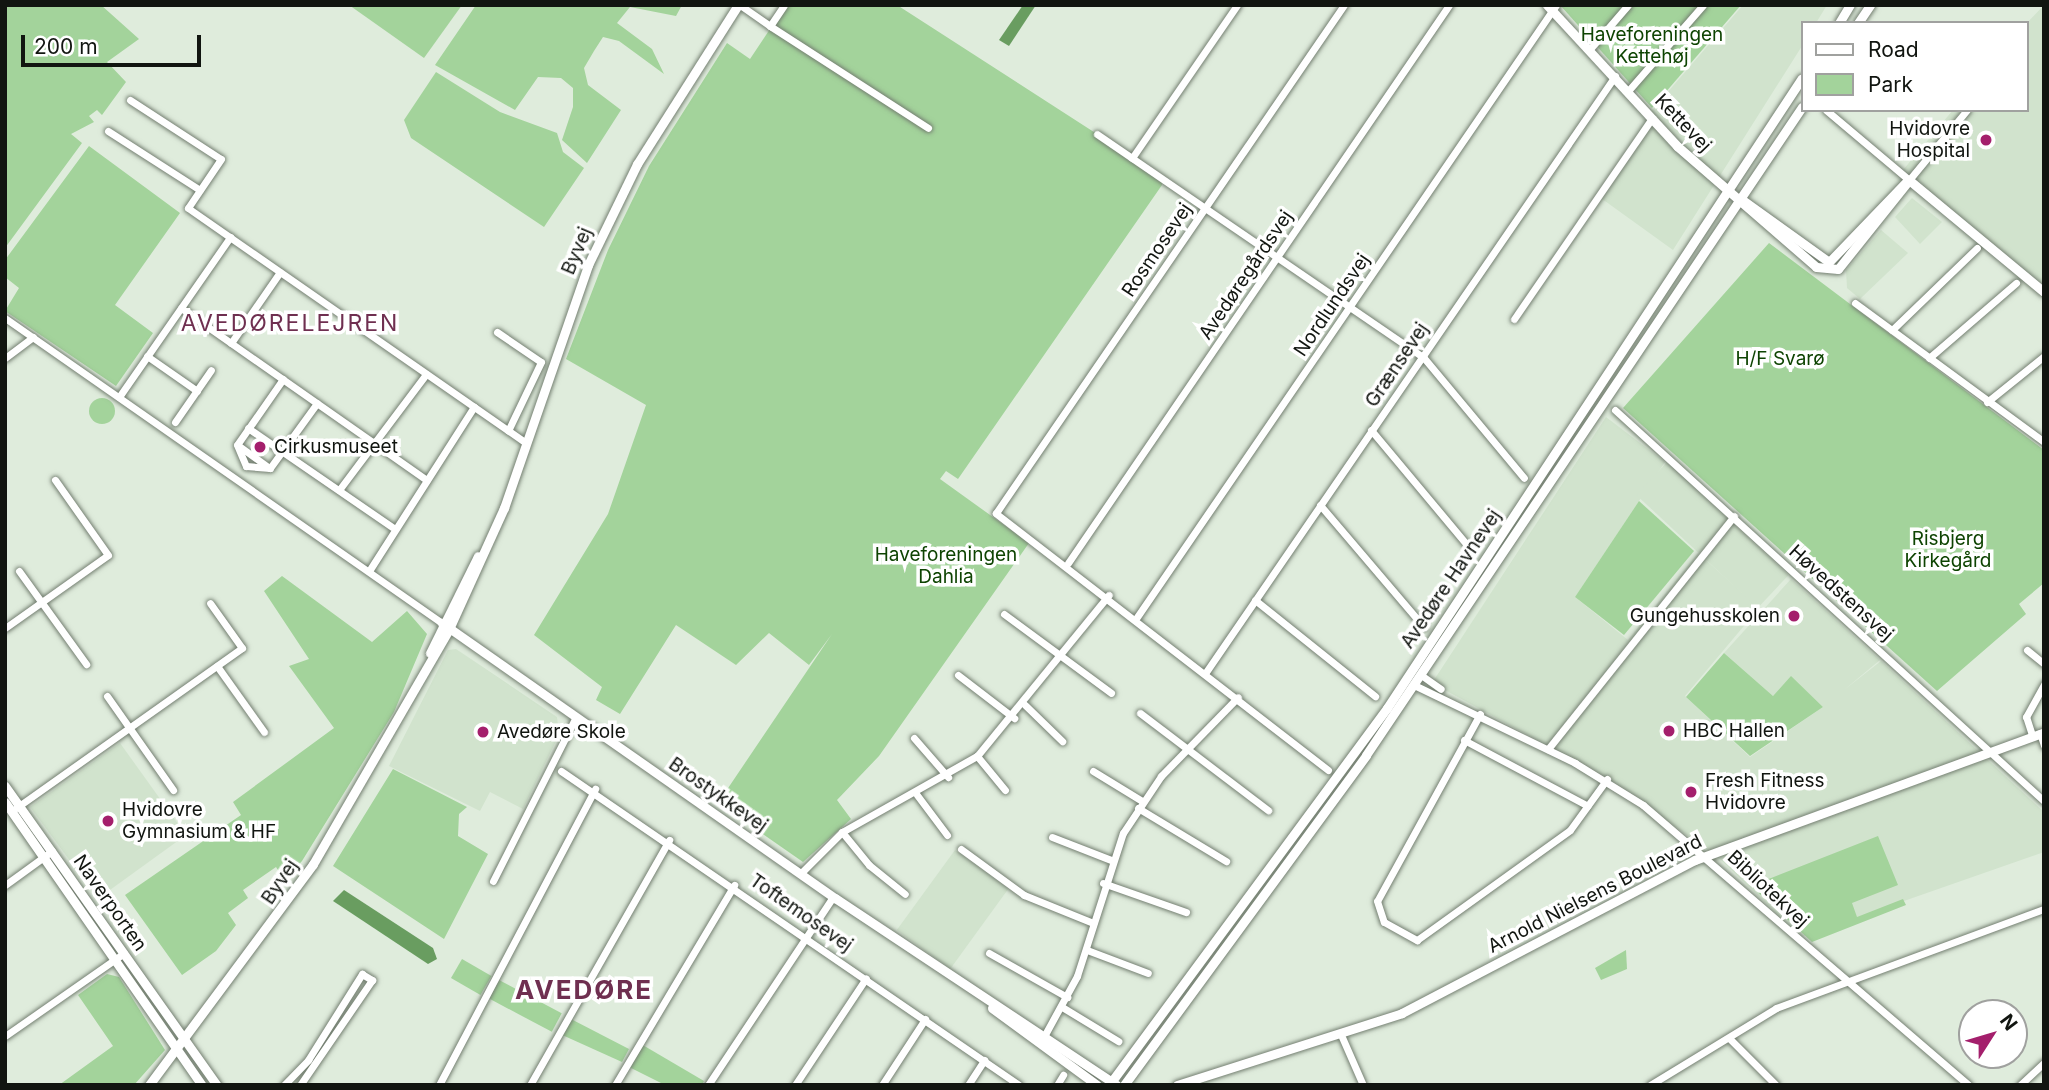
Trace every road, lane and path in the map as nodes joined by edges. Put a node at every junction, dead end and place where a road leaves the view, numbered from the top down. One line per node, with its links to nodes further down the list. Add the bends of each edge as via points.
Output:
1 (739, 5): 13 (street, Byvej); 67 (street, Byvej, via 611,215)
2 (784, 5): 13 (street)
3 (1237, 5): 26 (street)
4 (1344, 5): 31 (street, Rosmosevej)
5 (1449, 5): 34 (street, Avedøregårdsvej)
6 (1628, 5): 14 (street)
7 (1703, 5): 17 (street)
8 (1850, 5): 11 (street)
9 (1870, 5): 12 (street)
10 (1552, 7): 14 (street, Kettevej); 39 (street, Nordlundsvej)
11 (1840, 21)
12 (1859, 21)
13 (770, 26): 23 (street, Byvej)
14 (1590, 49): 15 (street, Kettevej)
15 (1615, 76): 17 (street, Kettevej); 49 (street, Grænsevej)
16 (1800, 81): 28 (street, Avedøre Havnevej)
17 (1628, 91): 22 (street, Kettevej)
18 (130, 100): 29 (street, via 221,159)
19 (1800, 110): 30 (street, Avedøre Havnevej)
20 (1828, 112): 27 (street)
21 (1966, 112): 27 (street)
22 (1652, 118): 28 (street, Kettevej); 42 (street)
23 (928, 128)
24 (108, 131): 29 (street)
25 (1097, 134): 26 (street)
26 (1132, 159): 31 (street)
27 (1909, 180): 30 (street, Kettevej, via 1847,260 1831,271 1816,267); 37 (street)
28 (1728, 189): 30 (street, Kettevej); 180 (street, Avedøre Havnevej, via 1387,708)
29 (200, 190): 32 (street, via 188,208)
30 (1741, 199): 100 (street, Avedøre Havnevej)
31 (1204, 208): 34 (street); 81 (street, Rosmosevej, via 996,513)
32 (230, 237): 35 (street); 40 (street)
33 (1977, 248): 43 (street)
34 (1277, 258): 39 (street); 81 (street, Avedøregårdsvej)
35 (280, 272): 46 (street); 53 (street)
36 (2016, 283): 51 (street)
37 (2044, 292)
38 (1855, 303): 43 (street)
39 (1349, 307): 49 (street); 89 (street, Nordlundsvej)
40 (181, 308): 46 (street); 47 (street)
41 (5, 318): 45 (street)
42 (1514, 319)
43 (1892, 330): 51 (street)
44 (497, 332): 64 (street, via 541,362)
45 (33, 337): 50 (street); 56 (street)
46 (231, 343): 54 (street)
47 (148, 356): 55 (street); 56 (street)
48 (2044, 356): 57 (street)
49 (1422, 357): 63 (street, Grænsevej); 72 (street)
50 (5, 358)
51 (1929, 358): 57 (street)
52 (211, 370): 55 (street)
53 (426, 374): 59 (street); 66 (street)
54 (283, 379): 58 (street); 62 (street)
55 (197, 391): 61 (street)
56 (119, 397): 74 (street)
57 (1987, 402): 65 (street)
58 (317, 403): 66 (street); 69 (street)
59 (474, 407): 64 (street); 75 (street)
60 (1615, 410): 78 (street, Høvedstensvej)
61 (175, 422)
62 (248, 428): 68 (street); 69 (street)
63 (1371, 430): 77 (street, Grænsevej); 80 (street)
64 (508, 431): 67 (street)
65 (2044, 442)
66 (374, 443): 75 (street); 76 (street)
67 (526, 443): 90 (street, Byvej, via 493,531)
68 (237, 444): 70 (street); 71 (street)
69 (283, 452): 71 (street); 76 (street)
70 (246, 466): 71 (street); 74 (street)
71 (270, 468)
72 (1524, 478)
73 (55, 480): 86 (street, via 108,555)
74 (236, 480): 83 (street)
75 (427, 480): 83 (street)
76 (339, 490): 79 (street)
77 (1321, 505): 85 (street, Grænsevej); 91 (street)
78 (1734, 516): 121 (street); 122 (street, Høvedstensvej)
79 (392, 527)
80 (1472, 551)
81 (1068, 563): 84 (street)
82 (19, 571): 86 (street)
83 (369, 571): 90 (street)
84 (1109, 595): 89 (street); 94 (street)
85 (1255, 600): 98 (street, Grænsevej); 105 (street)
86 (41, 602): 92 (street); 95 (street)
87 (210, 603): 97 (street, via 242,648)
88 (1004, 614): 94 (street)
89 (1137, 617): 98 (street)
90 (446, 626): 111 (street, Brostykkevej); 174 (street, Byvej, via 418,684 313,864)
91 (1424, 627)
92 (5, 628)
93 (2027, 650): 96 (street)
94 (1063, 655): 103 (street); 108 (street)
95 (86, 664)
96 (2044, 664)
97 (217, 666): 113 (street); 114 (street)
98 (1206, 672): 106 (street)
99 (958, 675): 112 (street)
100 (1421, 675): 102 (street, Avedøre Havnevej); 107 (street, Bibliotekvej)
101 (2044, 684): 115 (street, via 2026,717)
102 (1414, 685): 107 (street, Bibliotekvej); 196 (street, Avedøre Havnevej)
103 (1111, 693)
104 (107, 696): 113 (street)
105 (1375, 696)
106 (1238, 697): 120 (street); 124 (street)
107 (1456, 700): 110 (street, Bibliotekvej)
108 (1025, 705): 112 (street); 118 (street)
109 (1140, 713): 120 (street)
110 (1480, 714): 117 (street); 121 (street, Bibliotekvej)
111 (576, 717): 149 (street, Brostykkevej); 150 (street)
112 (1014, 718): 123 (street)
113 (130, 728): 131 (street); 138 (street)
114 (264, 732)
115 (2039, 733): 119 (street); 122 (street, Arnold Nielsens Boulevard)
116 (914, 738): 127 (street)
117 (1464, 740): 137 (street); 137 (street, via 1377,901 1384,922 1417,940 1570,830)
118 (1062, 741)
119 (2044, 745)
120 (1187, 749): 136 (street); 139 (street)
121 (1548, 749): 128 (street, Bibliotekvej)
122 (1989, 750): 134 (street, Høvedstensvej); 146 (street, Arnold Nielsens Boulevard)
123 (977, 756): 127 (street); 132 (street)
124 (1328, 770)
125 (561, 771): 130 (street, Toftemosevej)
126 (1093, 771): 136 (street)
127 (948, 777): 133 (street)
128 (1606, 779): 137 (street); 146 (street, Bibliotekvej)
129 (5, 786): 138 (street, Naverporten)
130 (595, 789): 143 (street, Toftemosevej); 186 (street)
131 (173, 790)
132 (1005, 790)
133 (917, 795): 140 (street); 141 (street)
134 (2044, 801)
135 (5, 802): 138 (street, Naverporten)
136 (1140, 804): 147 (street); 148 (street)
137 (1588, 806)
138 (16, 809): 145 (street, Naverporten)
139 (1268, 810)
140 (842, 832): 149 (street); 154 (street, via 869,865)
141 (947, 835)
142 (1052, 837): 147 (street)
143 (669, 841): 153 (street, Toftemosevej); 187 (street)
144 (961, 849): 158 (street, via 1024,895)
145 (48, 854): 152 (street); 162 (street, Naverporten); 163 (street, Naverporten)
146 (1708, 855): 166 (street, Bibliotekvej); 171 (street, Arnold Nielsens Boulevard, via 1436,998)
147 (1111, 860): 151 (street)
148 (1226, 860)
149 (800, 874): 155 (street, Brostykkevej)
150 (493, 880)
151 (1103, 883): 157 (street); 158 (street)
152 (5, 885)
153 (734, 885): 159 (street, Toftemosevej); 188 (street)
154 (905, 894)
155 (833, 897): 159 (street); 173 (street, Brostykkevej)
156 (2044, 909): 166 (street)
157 (1186, 912)
158 (1093, 923): 160 (street)
159 (805, 936): 165 (street, Toftemosevej); 189 (street)
160 (1087, 950): 164 (street); 167 (street)
161 (989, 953): 167 (street)
162 (124, 954): 163 (street); 174 (street, Naverporten)
163 (114, 960): 170 (street); 176 (street, Naverporten)
164 (1149, 973)
165 (866, 978): 169 (street, Toftemosevej); 190 (street)
166 (1846, 981): 172 (street, via 1776,1008); 201 (street, Bibliotekvej)
167 (1067, 997): 168 (street)
168 (1062, 1007): 173 (street); 175 (street)
169 (925, 1019): 177 (street, Toftemosevej); 191 (street)
170 (5, 1036)
171 (1342, 1037): 197 (street, Arnold Nielsens Boulevard); 198 (street)
172 (1730, 1038): 199 (street); 200 (street)
173 (1041, 1040): 180 (street, Brostykkevej); 195 (street, Brostykkevej)
174 (187, 1041): 176 (street, Byvej); 183 (street, Naverporten)
175 (1118, 1041)
176 (178, 1051): 181 (street, Byvej); 182 (street, Naverporten)
177 (984, 1060): 192 (street); 193 (street, Toftemosevej)
178 (2044, 1063): 202 (street)
179 (1063, 1075): 194 (street)
180 (1112, 1084)
181 (149, 1085)
182 (202, 1085)
183 (217, 1085)
184 (284, 1085): 185 (street, via 308,1060 362,974 372,980)
185 (300, 1085)
186 (439, 1085)
187 (530, 1085)
188 (615, 1085)
189 (708, 1085)
190 (795, 1085)
191 (882, 1085)
192 (968, 1085)
193 (1019, 1085)
194 (1057, 1085)
195 (1097, 1085)
196 (1124, 1085)
197 (1177, 1085)
198 (1363, 1085)
199 (1650, 1085)
200 (1776, 1085)
201 (1968, 1085)
202 (2020, 1085)

